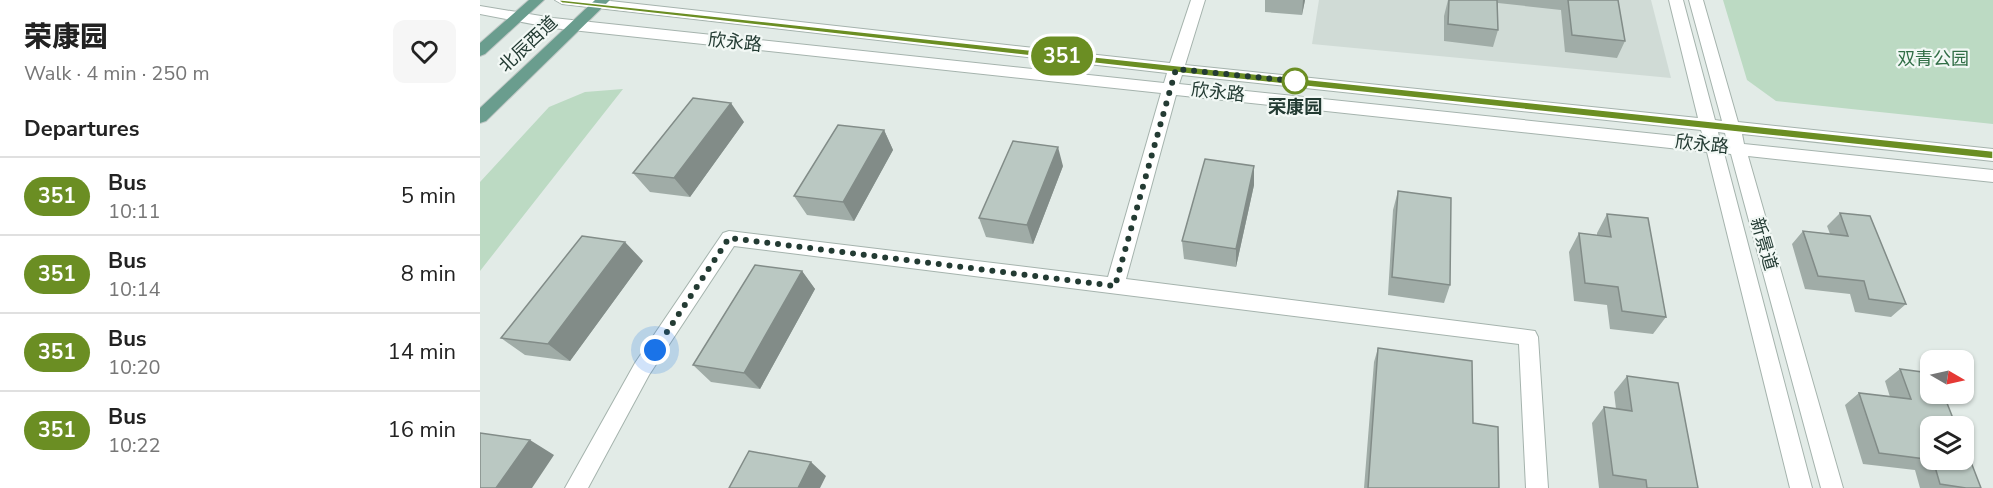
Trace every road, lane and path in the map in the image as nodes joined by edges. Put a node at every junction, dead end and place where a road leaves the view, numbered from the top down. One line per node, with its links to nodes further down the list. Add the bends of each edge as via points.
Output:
1 (537, 0): 8 (main road, 北辰西道)
2 (562, 0): 6 (street, 欣永路)
3 (1198, 0): 11 (street)
4 (1676, 0): 14 (street, 新景道)
5 (1696, 0): 15 (street, 新景道)
6 (601, 2): 9 (main road, 北辰西道); 11 (street, 欣永路)
7 (480, 10): 8 (street, 欣永路)
8 (517, 18): 9 (street, 欣永路); 10 (main road, 北辰西道)
9 (576, 25): 12 (street, 欣永路); 13 (main road, 北辰西道)
10 (480, 51)
11 (1176, 69): 12 (street); 14 (street, 欣永路)
12 (1170, 87): 16 (street, 欣永路); 20 (street)
13 (480, 117)
14 (1709, 125): 15 (street, 欣永路); 16 (street, 新景道)
15 (1731, 128): 17 (street, 新景道); 18 (street, 欣永路)
16 (1714, 145): 17 (street, 欣永路); 23 (street, 新景道)
17 (1737, 148): 19 (street, 欣永路); 24 (street, 新景道)
18 (1993, 155)
19 (1993, 176)
20 (1115, 286): 21 (street, via 729,238 642,369); 22 (street, via 1528,337)
21 (576, 488)
22 (1537, 488)
23 (1801, 488)
24 (1832, 488)

